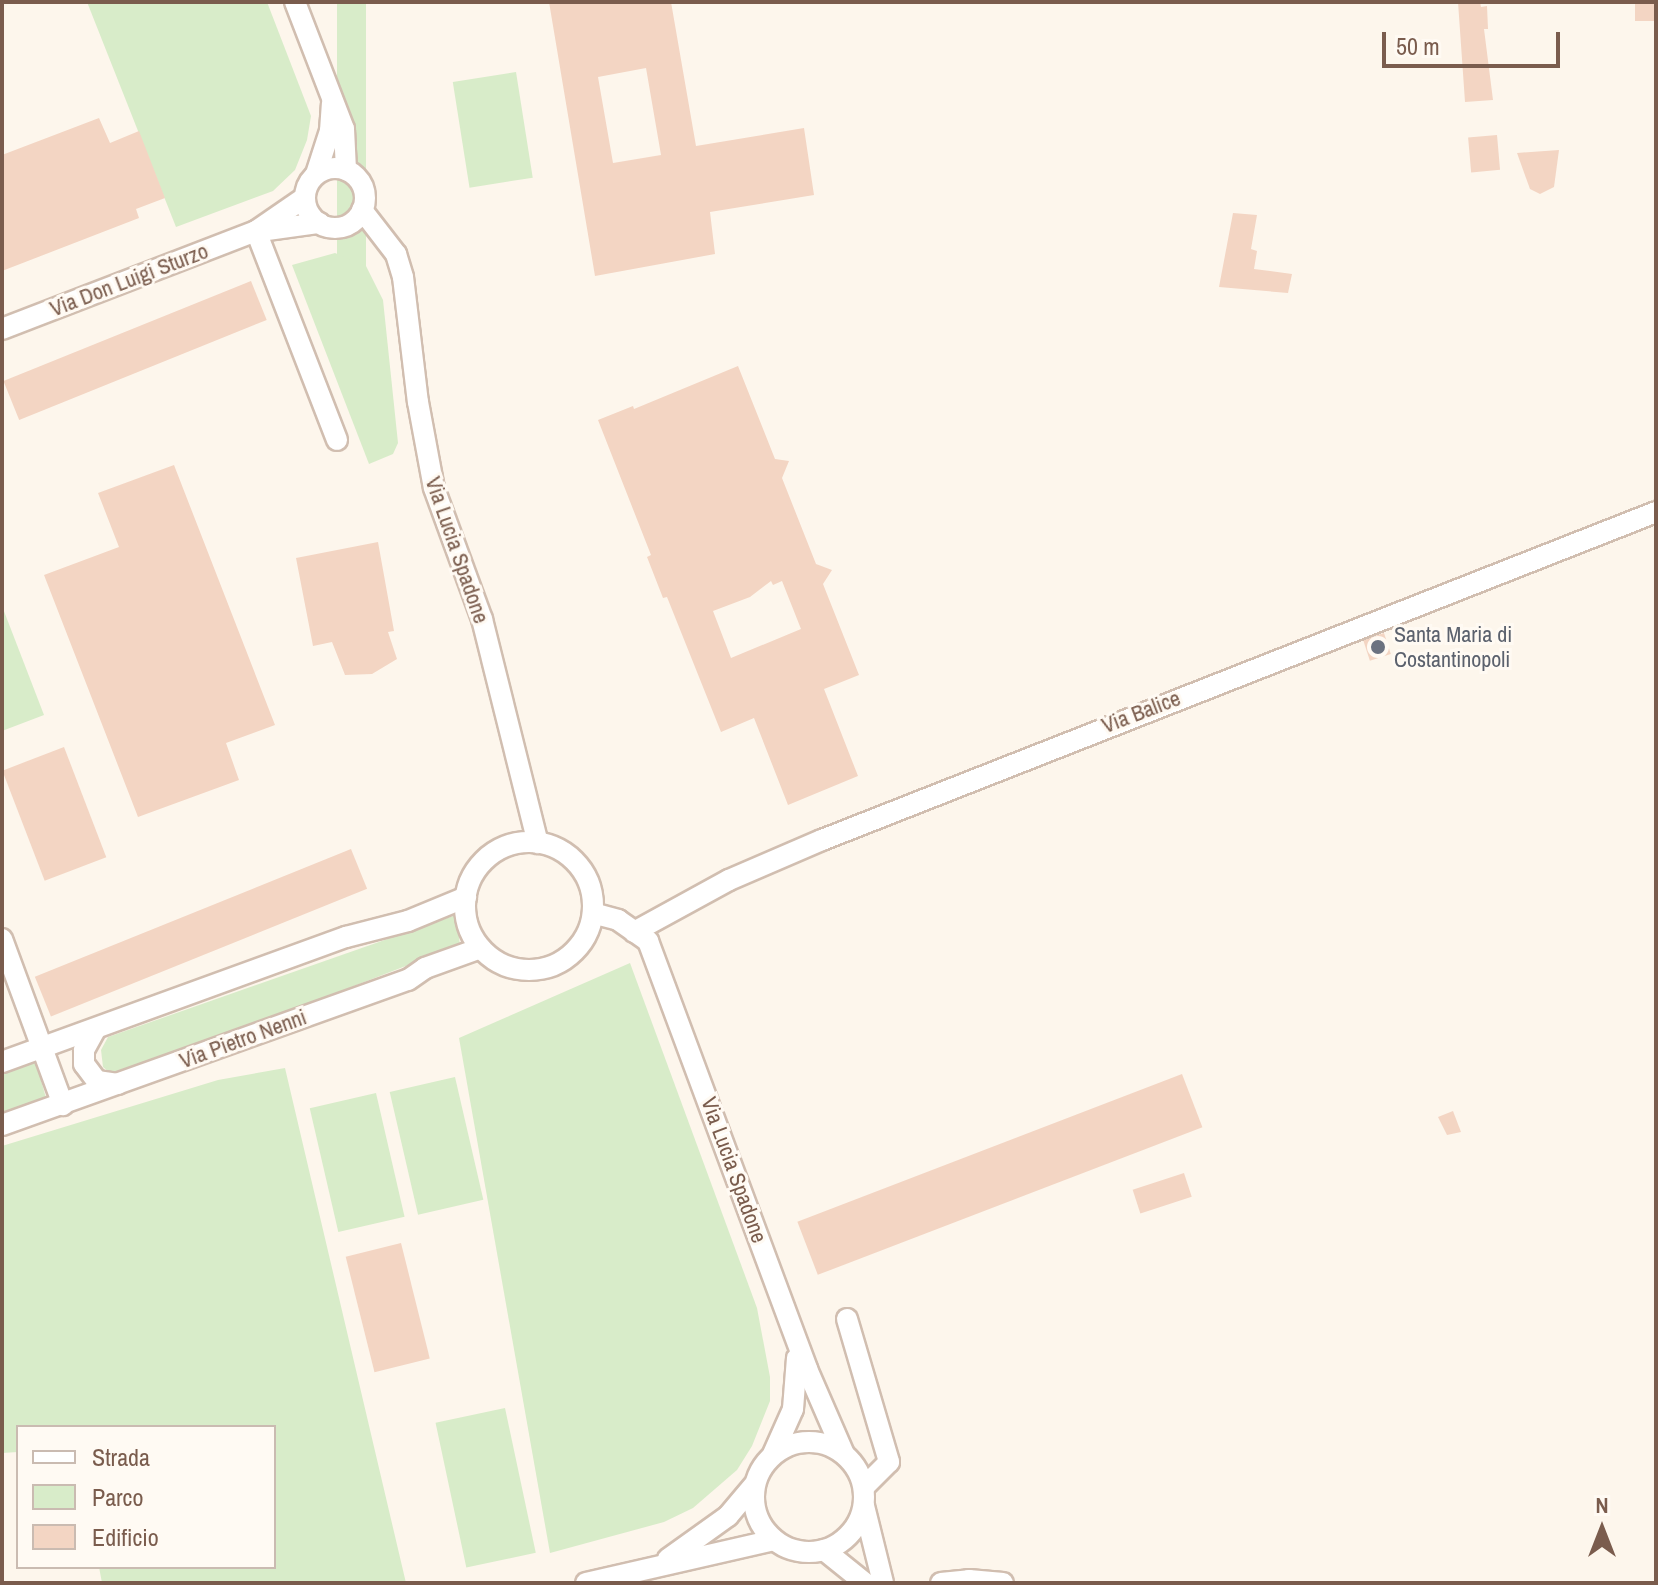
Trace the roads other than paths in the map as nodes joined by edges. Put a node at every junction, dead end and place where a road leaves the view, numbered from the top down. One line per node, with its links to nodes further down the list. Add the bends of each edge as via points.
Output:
1 (295, 2): 2 (street)
2 (332, 96): 3 (street, via 344,129); 4 (street, via 330,131)
3 (346, 170): 4 (street); 6 (street, via 361,182)
4 (316, 174): 5 (street)
5 (304, 198): 7 (street, via 306,208); 8 (street)
6 (362, 210): 7 (street, via 352,222); 9 (street)
7 (329, 226): 8 (street); 9 (street)
8 (256, 231): 10 (street, Via Don Luigi Sturzo); 11 (street)
9 (396, 254): 13 (street, Via Lucia Spadone, via 407,297 431,477 482,619)
10 (2, 329)
11 (337, 440)
12 (1656, 512): 16 (street, Via Balice, via 836,834 729,880)
13 (538, 843): 14 (street, via 519,843 492,854 473,875); 18 (street, via 572,858 589,881 594,909 586,937 567,958 541,969 512,968)
14 (466, 897): 18 (street, via 466,917); 19 (street)
15 (596, 914): 16 (street, Via Lucia Spadone)
16 (634, 932): 26 (street, Via Lucia Spadone, via 648,941)
17 (2, 939): 20 (street)
18 (481, 948): 22 (street, Via Pietro Nenni, via 425,968 408,980)
19 (95, 1030): 20 (street); 22 (street, via 84,1050 84,1064 97,1081)
20 (42, 1047): 21 (street); 23 (street)
21 (2, 1062)
22 (118, 1084): 23 (street, Via Pietro Nenni)
23 (63, 1105): 24 (street, Via Pietro Nenni)
24 (2, 1125)
25 (847, 1319): 30 (street, via 889,1462)
26 (797, 1342): 27 (street, via 793,1409); 28 (street, Via Lucia Spadone)
27 (773, 1454): 28 (street, via 809,1441); 29 (street)
28 (844, 1454): 30 (street, via 857,1469)
29 (754, 1485): 31 (street, via 759,1521); 33 (street, via 728,1516)
30 (864, 1496): 32 (street, via 850,1534); 36 (street)
31 (774, 1540): 32 (street, via 798,1551); 33 (street)
32 (824, 1550): 35 (street)
33 (662, 1564): 34 (street)
34 (586, 1583)
35 (865, 1583)
36 (883, 1583)
37 (941, 1583): 38 (street)
38 (1003, 1583)

